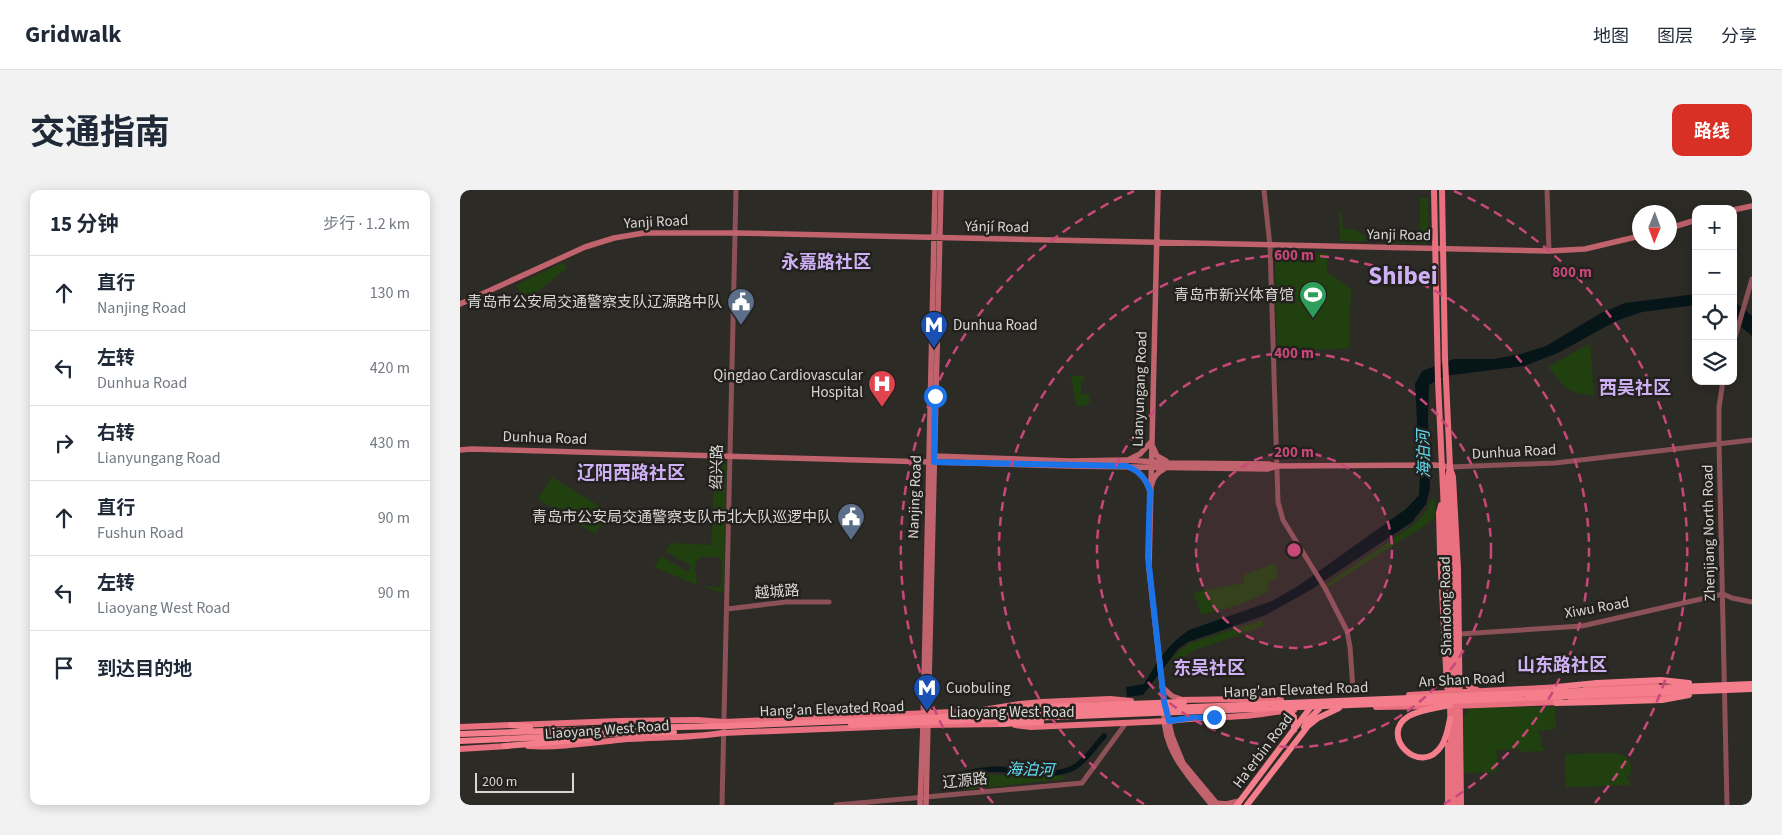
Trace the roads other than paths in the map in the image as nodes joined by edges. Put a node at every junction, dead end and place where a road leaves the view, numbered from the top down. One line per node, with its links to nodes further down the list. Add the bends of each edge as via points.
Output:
1 (736, 190): 13 (street, 绍兴路)
2 (935, 190): 14 (main road, Nanjing Road)
3 (941, 190): 14 (main road, Nanjing Road)
4 (1158, 190): 16 (main road, Lianyungang Road)
5 (1264, 190): 17 (street)
6 (1434, 190): 18 (main road, Shandong Road)
7 (1442, 190): 19 (main road, Shandong Road)
8 (1547, 190): 20 (street)
9 (1752, 206): 10 (main road)
10 (1737, 209)
11 (1692, 221): 12 (main road)
12 (1677, 226)
13 (736, 233): 14 (main road, Yanji Road); 22 (main road, Yanji Road, via 644,233 599,242); 29 (street, 绍兴路)
14 (937, 238): 16 (main road, Yánjí Road); 30 (main road, Nanjing Road)
15 (1632, 238): 20 (main road, Yanji Road, via 1585,250)
16 (1156, 242): 17 (main road, Yanji Road); 26 (main road, Lianyungang Road)
17 (1270, 246): 18 (main road, Yanji Road); 34 (street)
18 (1435, 248): 19 (main road, Yanji Road); 35 (main road, Shandong Road)
19 (1443, 248): 20 (main road, Yanji Road); 36 (main road, Shandong Road)
20 (1549, 251)
21 (1752, 279): 23 (street)
22 (460, 304)
23 (1734, 340)
24 (1722, 385): 27 (street, Zhenjiang North Road)
25 (1752, 440): 27 (street, Dunhua Road)
26 (1151, 442): 31 (main road); 32 (main road, Lianyungang Road); 33 (main road, via 1157,456)
27 (1719, 443): 36 (street, Dunhua Road, via 1555,463); 39 (street, Zhenjiang North Road)
28 (460, 450): 29 (main road, Dunhua Road)
29 (729, 456): 30 (main road, Dunhua Road); 43 (street, 绍兴路)
30 (932, 460): 31 (main road, Dunhua Road); 72 (main road, Nanjing Road)
31 (1127, 463): 32 (main road, Dunhua Road); 37 (main road, via 1146,480)
32 (1151, 465): 33 (main road, Dunhua Road); 37 (main road, Lianyungang Road)
33 (1168, 466): 34 (main road, Dunhua Road, via 1268,469); 37 (main road, via 1153,480)
34 (1277, 466): 35 (main road, Dunhua Road); 52 (street, via 1280,513 1347,631)
35 (1442, 466): 36 (main road, Dunhua Road); 38 (main road, Shandong Road)
36 (1450, 467): 40 (main road, Shandong Road); 44 (main road, Shandong Road, via 1457,532)
37 (1150, 491): 49 (main road, Lianyungang Road, via 1148,557)
38 (1443, 494): 40 (main road, Shandong Road); 45 (main road, Shandong Road, via 1439,513)
39 (1723, 594): 42 (street, Xiwu Road); 44 (street, Xiwu Road, via 1582,626); 51 (street, Zhenjiang North Road)
40 (1451, 599): 73 (main road, Shandong Road, bridge); 98 (main road, Shandong Road, bridge)
41 (829, 602): 43 (street, 越城路, via 786,602)
42 (1752, 602)
43 (727, 609): 75 (street, 绍兴路)
44 (1459, 634): 45 (street, Xiwu Road); 47 (main road, Shandong Road)
45 (1444, 642): 46 (main road, Shandong Road)
46 (1446, 677): 54 (main road, Shandong Road); 56 (main road)
47 (1460, 678): 53 (main road); 55 (main road, Shandong Road)
48 (1752, 686): 51 (highway, Hang'an Elevated Road, bridge)
49 (1162, 687): 58 (main road); 59 (main road, Lianyungang Road)
50 (1556, 687): 51 (main road, An Shan Road); 51 (highway, bridge, via 1660,680); 53 (main road, An Shan Road)
51 (1722, 687): 61 (highway, Hang'an Elevated Road, bridge); 62 (main road, An Shan Road, via 1661,696); 62 (highway, bridge, via 1662,700); 65 (highway, Hang'an Elevated Road, bridge); 100 (street, Zhenjiang North Road)
52 (1352, 689)
53 (1478, 691): 55 (main road, An Shan Road)
54 (1447, 692): 55 (main road, An Shan Road); 56 (main road, An Shan Road); 63 (main road, Shandong Road)
55 (1460, 692): 68 (main road, Shandong Road)
56 (1434, 693): 57 (main road, An Shan Road)
57 (1317, 699): 60 (main road, An Shan Road); 67 (highway); 69 (highway, Ha'erbin Road)
58 (1183, 700): 59 (main road, Liaoyang West Road); 60 (main road, Liaoyang West Road)
59 (1164, 701): 64 (main road, Liaoyang West Road, bridge, via 1062,701); 74 (main road, Lianyungang Road)
60 (1262, 701)
61 (1470, 703): 62 (main road, An Shan Road); 65 (highway, Hang'an Elevated Road, bridge); 68 (main road, An Shan Road); 73 (highway, bridge, via 1426,710 1407,717 1398,734 1401,746 1415,757 1435,753 1446,737)
62 (1556, 703)
63 (1448, 706): 66 (main road, An Shan Road); 68 (main road, An Shan Road); 96 (main road, Shandong Road)
64 (1003, 708): 65 (highway, bridge, via 1189,702); 72 (main road, Liaoyang West Road)
65 (1221, 708): 77 (highway, bridge, via 1191,716); 82 (highway, Hang'an Elevated Road, bridge)
66 (1339, 708): 67 (main road, An Shan Road); 85 (highway, Ha'erbin Road, via 1318,718)
67 (1319, 709): 69 (main road, An Shan Road); 85 (highway, Ha'erbin Road)
68 (1461, 709): 99 (main road, Shandong Road)
69 (1309, 710): 70 (main road, An Shan Road); 85 (highway, Ha'erbin Road)
70 (1289, 711): 71 (main road, An Shan Road); 85 (highway, via 1295,720)
71 (1264, 712): 74 (main road, Liaoyang West Road)
72 (926, 713): 75 (main road, Liaoyang West Road); 79 (main road, Nanjing Road)
73 (1450, 719): 97 (main road, Shandong Road, bridge)
74 (1166, 721): 76 (main road, Liaoyang West Road); 91 (main road, Lianyungang Road, via 1167,739 1174,757)
75 (724, 722): 78 (main road, Liaoyang West Road); 83 (street, 绍兴路)
76 (1123, 723): 77 (main road, Liaoyang West Road, via 1031,727); 89 (street, 辽源路, via 1082,782)
77 (1001, 724): 79 (main road, Liaoyang West Road)
78 (511, 725): 80 (main road, Liaoyang West Road); 81 (highway, via 528,728 575,725)
79 (926, 725): 83 (main road, Liaoyang West Road); 89 (main road, Nanjing Road)
80 (460, 727)
81 (618, 728): 82 (highway); 84 (highway, Liaoyang West Road)
82 (632, 731): 86 (highway, Liaoyang West Road); 87 (highway, via 597,738)
83 (724, 733): 87 (main road, Liaoyang West Road, via 696,738); 92 (street, 绍兴路)
84 (460, 734)
85 (1297, 734): 90 (highway, Ha'erbin Road); 95 (highway, Ha'erbin Road)
86 (460, 741)
87 (505, 746): 88 (main road, Liaoyang West Road)
88 (460, 749)
89 (922, 800): 93 (street, 辽源路); 94 (main road, Nanjing Road)
90 (1238, 803): 91 (main road)
91 (1215, 804)
92 (722, 805)
93 (836, 805)
94 (926, 805)
95 (1247, 805)
96 (1448, 805)
97 (1452, 805)
98 (1458, 805)
99 (1462, 805)
100 (1727, 805)

